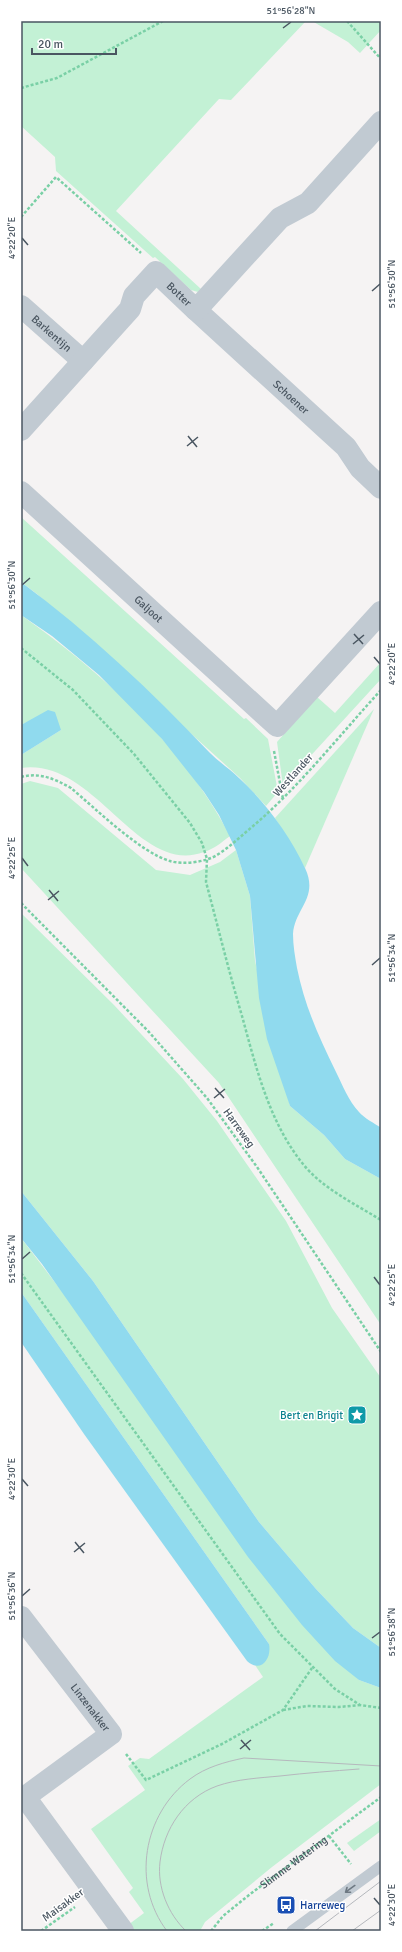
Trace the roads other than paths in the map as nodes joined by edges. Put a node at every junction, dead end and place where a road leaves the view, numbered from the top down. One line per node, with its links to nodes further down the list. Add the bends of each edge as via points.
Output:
1 (381, 122): 3 (street, Botter, via 308,203 280,218)
2 (21, 306): 4 (street, Barkentijn)
3 (196, 310): 4 (street, Botter, via 156,272 134,296 130,309); 6 (street, Schoener, via 346,447 360,468)
4 (83, 361): 5 (street)
5 (21, 430)
6 (381, 488)
7 (21, 492): 8 (street, Galjoot, via 277,726)
8 (381, 612)
9 (21, 1617): 10 (street, Linzenakker, via 111,1734)
10 (23, 1798): 12 (street, Linzenakker)
11 (381, 1866): 13 (lane, one-way to 13)
12 (123, 1931)
13 (292, 1931)

